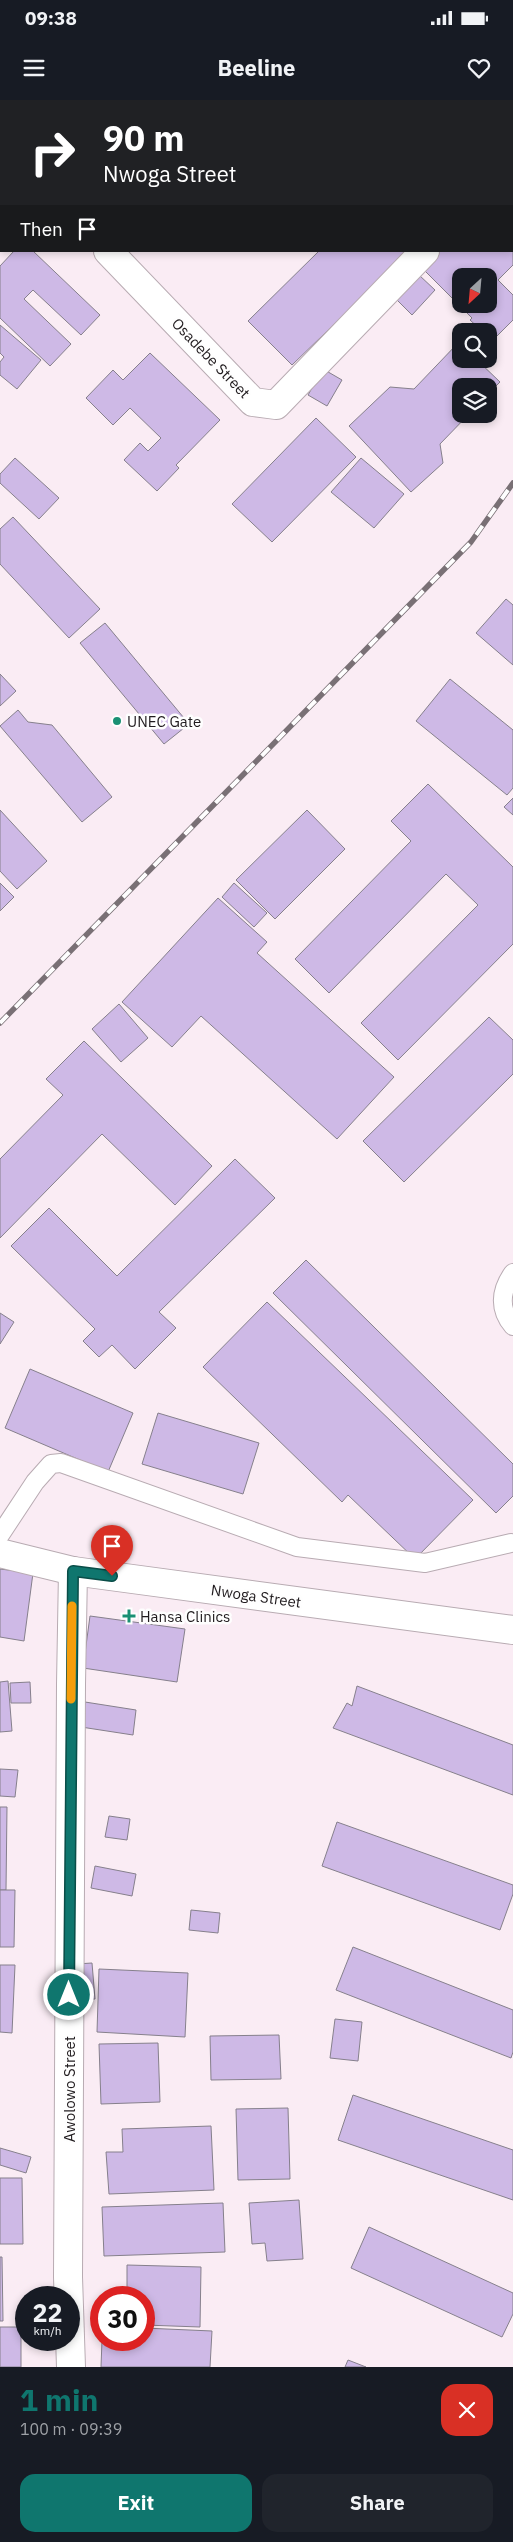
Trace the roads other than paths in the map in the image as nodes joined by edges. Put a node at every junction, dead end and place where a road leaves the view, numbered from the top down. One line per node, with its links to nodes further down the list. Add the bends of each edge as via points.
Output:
1 (109, 252): 2 (street, Osadebe Street, via 253,402 276,405)
2 (423, 252)
3 (513, 1273): 4 (lane, via 502,1299 505,1317)
4 (513, 1326)
5 (0, 1535): 6 (lane, via 35,1482 51,1464 61,1463 297,1546 425,1563)
6 (511, 1543)
7 (0, 1553): 8 (street, Nwoga Street)
8 (73, 1571): 9 (street, Nwoga Street); 10 (street, Awolowo Street, via 68,2257)
9 (513, 1630)
10 (71, 2367)

